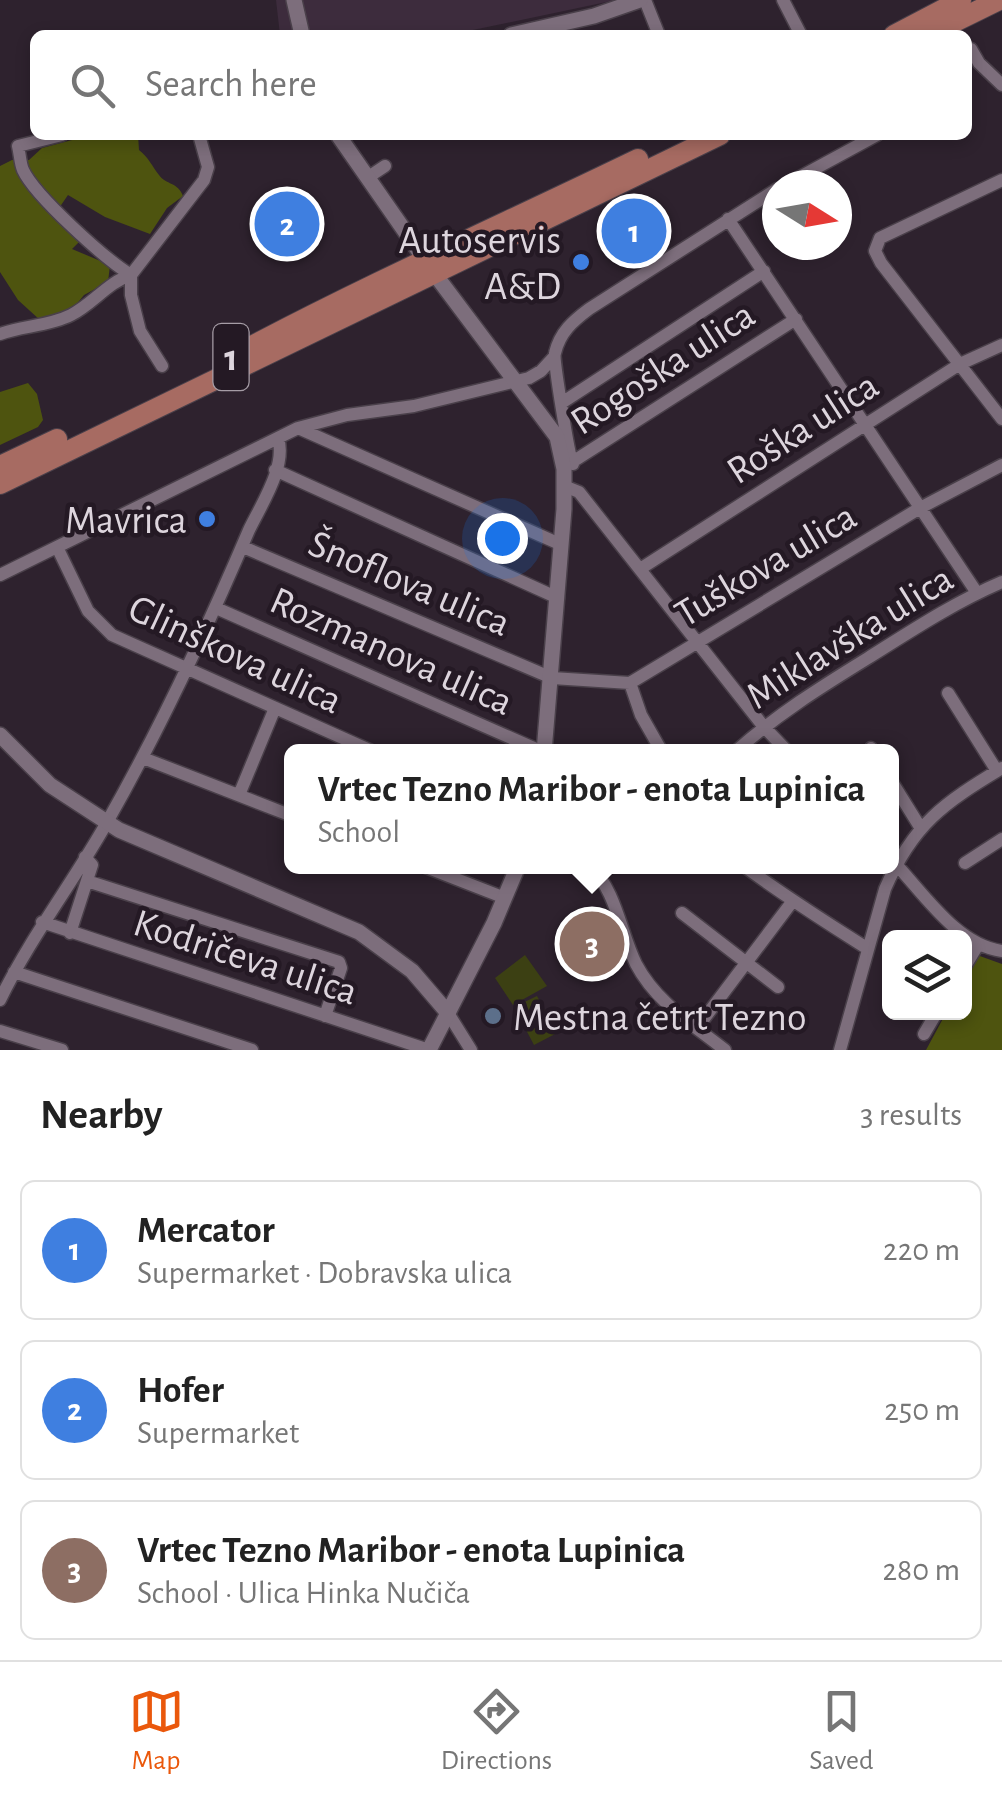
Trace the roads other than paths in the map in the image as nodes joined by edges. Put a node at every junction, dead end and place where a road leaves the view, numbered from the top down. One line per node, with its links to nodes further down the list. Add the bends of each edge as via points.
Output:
1 (294, 0): 6 (street)
2 (642, 0): 7 (street); 8 (street)
3 (783, 0): 9 (street)
4 (961, 0): 10 (main road)
5 (999, 0): 11 (main road)
6 (301, 30)
7 (533, 30)
8 (657, 30)
9 (798, 30)
10 (904, 30)
11 (938, 30)
12 (972, 49): 13 (street)
13 (1002, 84)
14 (42, 140): 28 (street, via 18,146 30,180)
15 (200, 140): 28 (street, via 208,168 204,180)
16 (341, 140): 22 (street)
17 (678, 140): 26 (main road, 1)
18 (708, 140): 26 (main road, 1)
19 (868, 140): 21 (street)
20 (385, 166): 22 (street)
21 (813, 170)
22 (367, 178): 26 (street)
23 (1002, 180): 33 (street, via 880,238 875,251)
24 (762, 199): 25 (street)
25 (728, 219): 27 (street); 32 (street, via 576,319)
26 (424, 259): 35 (street); 42 (main road, 1); 45 (main road, 1)
27 (764, 271): 29 (street); 36 (street)
28 (131, 274): 30 (street, via 58,321); 34 (street, via 140,331)
29 (796, 319): 38 (street); 43 (street, Rogoška ulica)
30 (0, 334)
31 (1002, 345): 33 (street, Roška ulica)
32 (553, 358): 35 (street, via 530,378); 36 (street)
33 (960, 364): 37 (street); 38 (street, Roška ulica)
34 (162, 366)
35 (516, 380): 39 (street); 43 (street, via 552,427)
36 (563, 402): 43 (street)
37 (1001, 416)
38 (865, 424): 47 (street); 51 (street, Roška ulica)
39 (298, 428): 40 (street); 49 (street)
40 (278, 438): 44 (street); 48 (street)
41 (1002, 464): 47 (street, Tuškova ulica)
42 (0, 466)
43 (568, 466): 46 (street)
44 (276, 470): 50 (street); 55 (street)
45 (0, 484)
46 (564, 486): 49 (street); 51 (street, via 579,492)
47 (920, 508): 54 (street); 57 (street, Tuškova ulica)
48 (57, 546): 52 (street); 58 (street, Glinškova ulica, via 100,626)
49 (562, 546): 55 (street)
50 (242, 547): 56 (street); 59 (street, Šnoflova ulica)
51 (640, 570): 57 (street)
52 (0, 575)
53 (1002, 582): 54 (street, Miklavška ulica)
54 (977, 593): 63 (street, Miklavška ulica)
55 (558, 598): 59 (street)
56 (216, 608): 58 (street); 66 (street, Rozmanova ulica)
57 (697, 644): 60 (street, Tuškova ulica); 63 (street)
58 (187, 668): 62 (street, Glinškova ulica); 71 (street)
59 (552, 678): 60 (street); 67 (street)
60 (630, 683): 68 (street)
61 (948, 694): 72 (street)
62 (275, 708): 65 (street, Glinškova ulica); 74 (street)
63 (764, 726): 69 (street, Miklavška ulica); 70 (street)
64 (0, 735): 76 (street, via 50,785)
65 (356, 744)
66 (526, 744)
67 (545, 744)
68 (658, 744)
69 (744, 744)
70 (781, 744)
71 (144, 758): 74 (street); 76 (street)
72 (999, 769): 77 (street)
73 (899, 793): 77 (street)
74 (239, 796): 75 (street)
75 (284, 813)
76 (106, 823): 80 (street); 102 (street, via 359,932 404,964)
77 (920, 827): 79 (street)
78 (1002, 840): 81 (street)
79 (899, 855)
80 (85, 857): 88 (street, via 92,865); 92 (street)
81 (965, 863)
82 (899, 867): 94 (street)
83 (443, 874): 89 (street)
84 (514, 874): 89 (street)
85 (599, 874): 105 (street, via 648,982)
86 (755, 874): 90 (street)
87 (890, 874): 95 (street)
88 (88, 881): 93 (street); 103 (street, via 339,962)
89 (504, 898): 102 (street)
90 (792, 902): 95 (street); 98 (street)
91 (682, 914): 98 (street)
92 (42, 922): 93 (street, Kodričeva ulica); 99 (street)
93 (70, 932): 103 (street, Kodričeva ulica)
94 (978, 945): 96 (street); 97 (street)
95 (868, 949): 114 (street)
96 (1002, 950)
97 (972, 955)
98 (744, 964): 100 (street); 105 (street)
99 (14, 972): 101 (street); 110 (street)
100 (778, 988)
101 (0, 1000)
102 (448, 1013): 111 (street); 112 (street)
103 (325, 1016): 111 (street, Kodričeva ulica)
104 (932, 1020): 107 (street)
105 (697, 1028): 113 (street)
106 (0, 1030): 108 (street)
107 (924, 1034)
108 (34, 1046): 109 (street)
109 (62, 1050)
110 (252, 1050)
111 (429, 1050)
112 (472, 1050)
113 (724, 1050)
114 (840, 1050)

